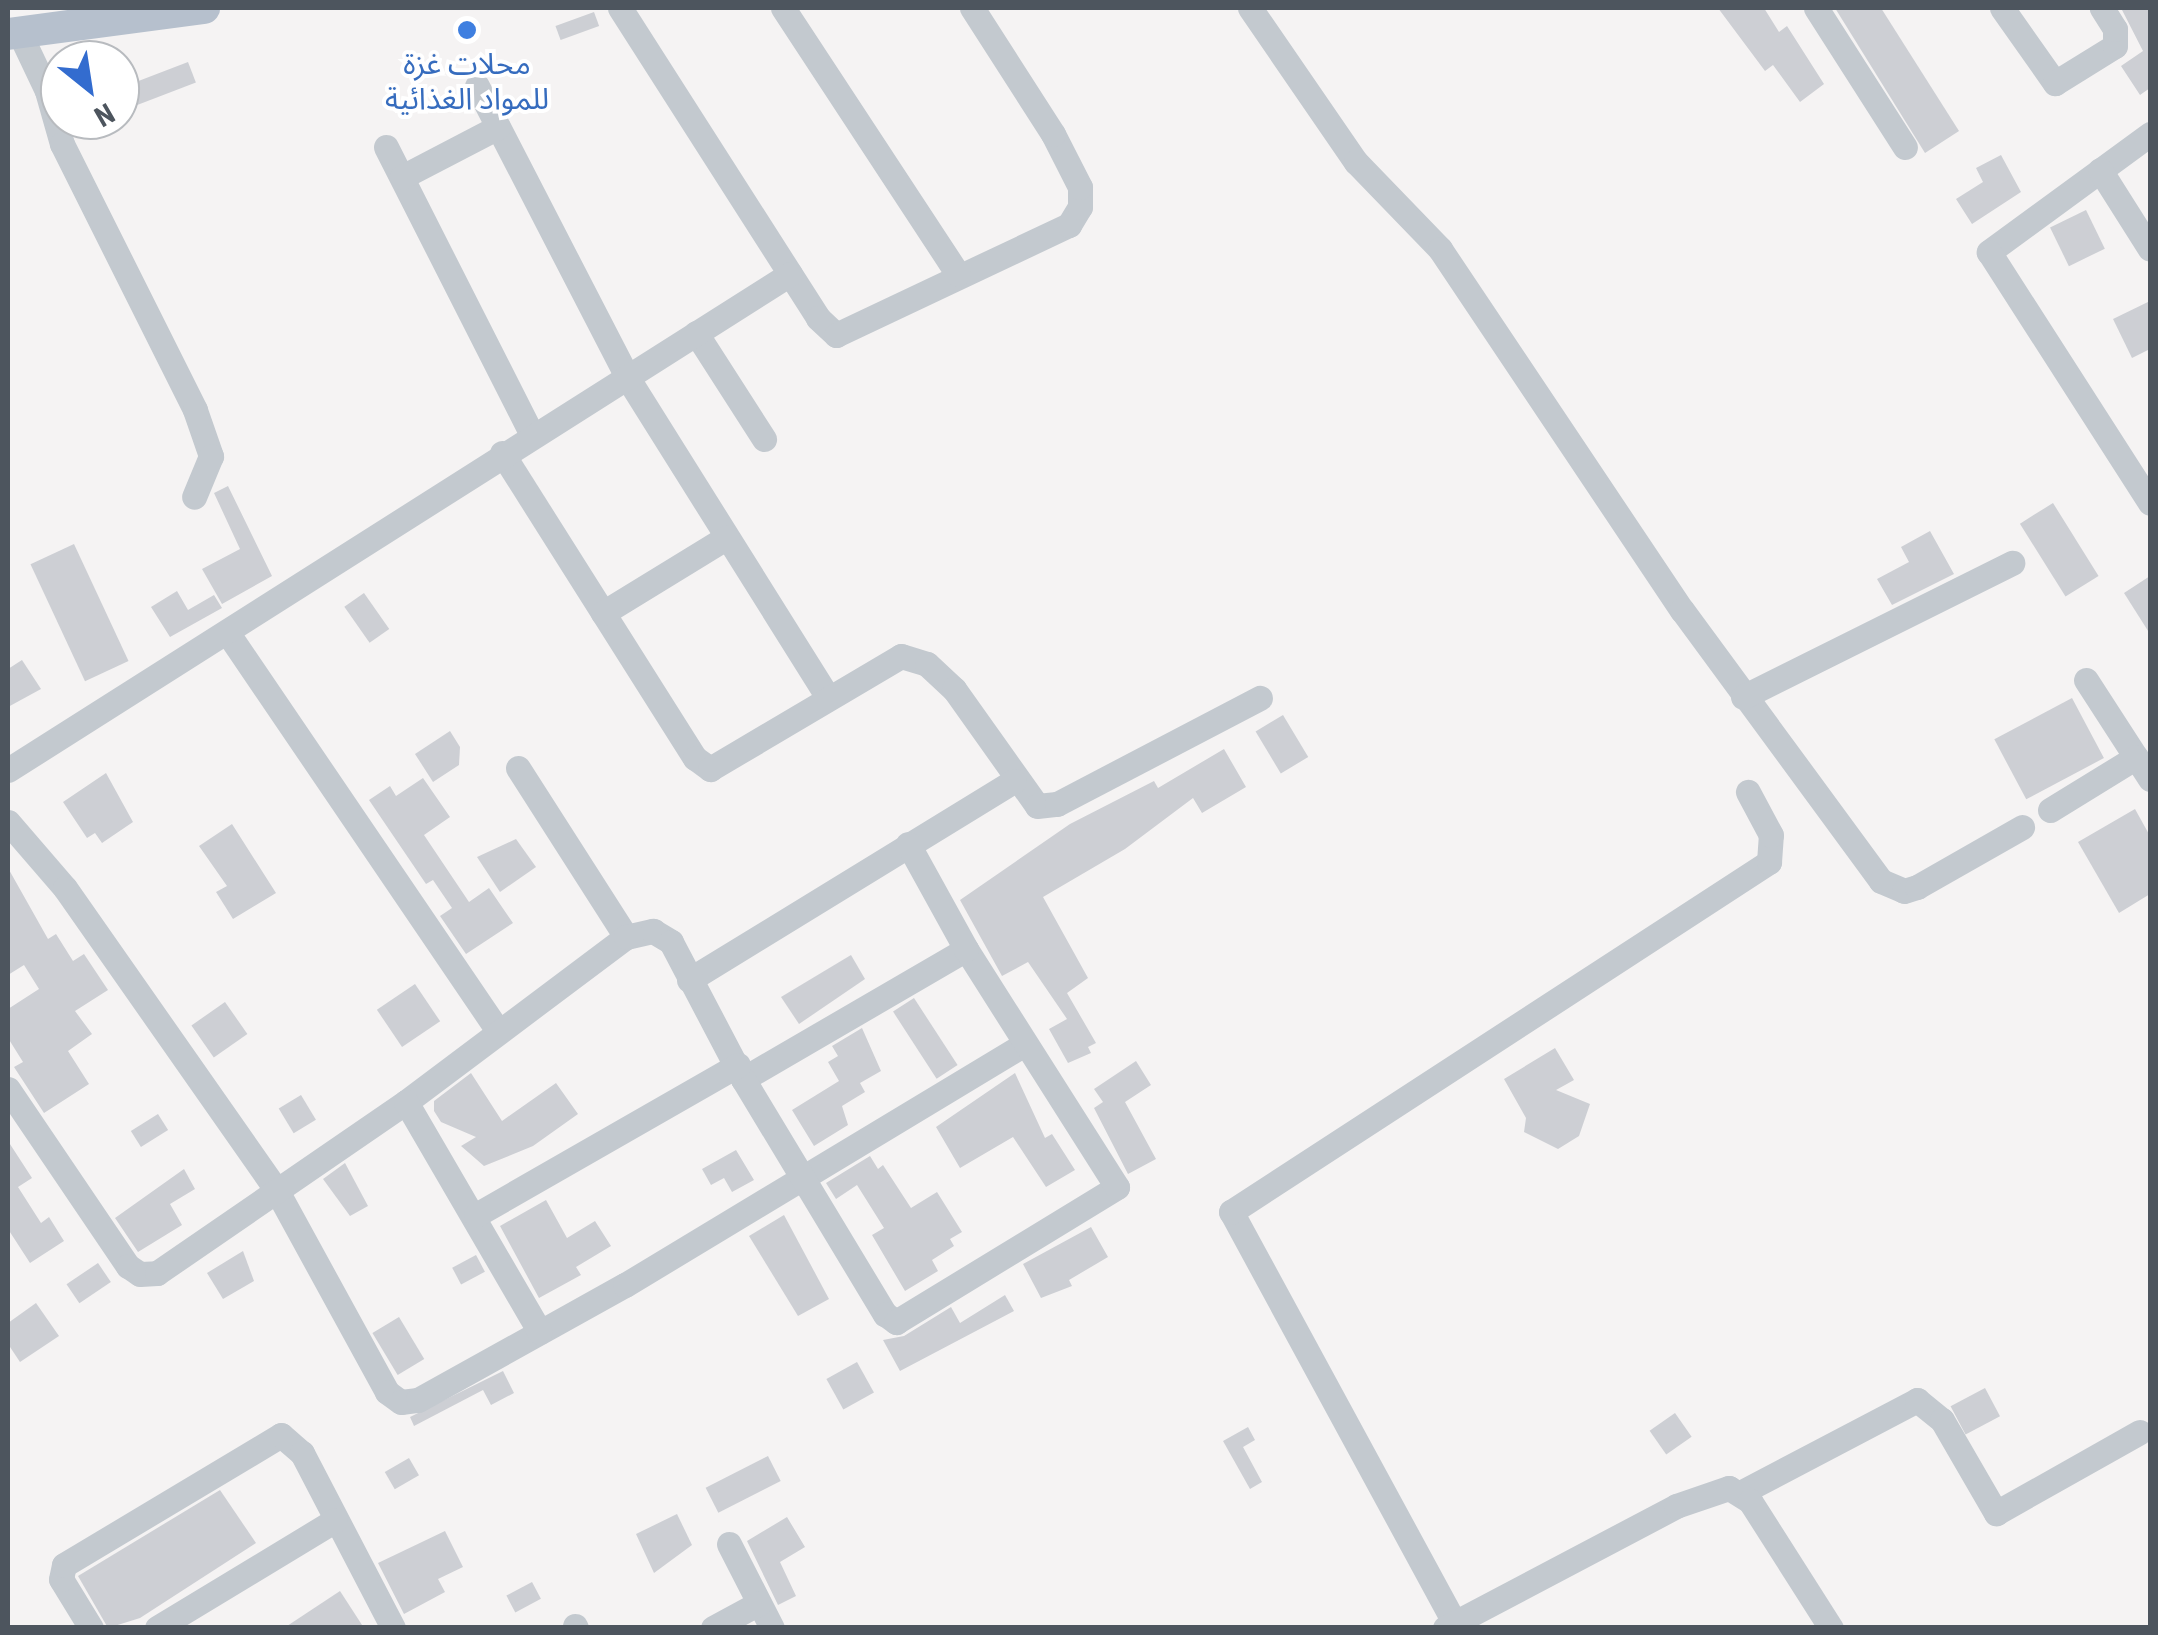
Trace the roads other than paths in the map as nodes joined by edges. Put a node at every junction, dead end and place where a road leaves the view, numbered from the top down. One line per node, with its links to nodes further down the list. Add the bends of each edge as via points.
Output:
1 (204, 8): 9 (main road)
2 (620, 8): 19 (street)
3 (782, 8): 20 (street)
4 (972, 8): 20 (street, via 1053,134 1080,187 1080,207 1069,226)
5 (1250, 8): 33 (street, via 1356,162 1440,249)
6 (1816, 8): 15 (street)
7 (2002, 8): 8 (street, via 2048,79 2063,82 2115,46 2115,28)
8 (2102, 8)
9 (159, 11): 10 (main road)
10 (13, 33): 26 (street, via 48,91 62,144 195,410 210,456)
11 (477, 86): 12 (street)
12 (498, 127): 17 (street); 22 (street)
13 (2150, 134): 16 (street)
14 (386, 147): 17 (street)
15 (1905, 147)
16 (2100, 170): 18 (street); 27 (street, via 1989,252)
17 (402, 177): 23 (street)
18 (2150, 248)
19 (790, 274): 20 (street, via 836,335); 21 (street)
20 (958, 274)
21 (696, 332): 22 (street); 24 (street)
22 (627, 376): 23 (street); 28 (street)
23 (532, 435): 25 (street)
24 (764, 439)
25 (502, 453): 30 (street); 31 (street)
26 (194, 497)
27 (2150, 503)
28 (728, 537): 30 (street); 34 (street)
29 (2012, 563): 33 (street)
30 (603, 613): 34 (street, via 702,766 718,767)
31 (227, 632): 38 (street); 49 (street)
32 (2086, 680): 36 (street)
33 (1743, 697): 44 (street, via 1893,889 1916,888)
34 (828, 698): 40 (street, via 892,659 912,658 954,689)
35 (1260, 698): 40 (street, via 1048,807 1028,800)
36 (2136, 756): 39 (street); 42 (street)
37 (518, 768): 46 (street)
38 (8, 770)
39 (2150, 779)
40 (1014, 781): 45 (street)
41 (1748, 792): 63 (street, via 1771,835 1769,862 1232,1212)
42 (2050, 810)
43 (8, 822): 55 (street, via 65,888)
44 (2022, 827)
45 (908, 844): 47 (street); 48 (street)
46 (626, 936): 48 (street, via 653,931 671,942); 49 (street)
47 (966, 949): 50 (street); 51 (street)
48 (689, 980): 51 (street)
49 (496, 1028): 53 (street)
50 (1024, 1044): 54 (street); 54 (street, via 1115,1179 1111,1194 896,1322)
51 (740, 1072): 54 (street); 56 (street)
52 (8, 1089): 55 (street, via 119,1254 140,1274 172,1265)
53 (406, 1102): 55 (street); 56 (street)
54 (804, 1178): 57 (street)
55 (278, 1191): 57 (street, via 392,1398 410,1404)
56 (476, 1214): 57 (street)
57 (540, 1332)
58 (2140, 1432): 59 (street, via 1996,1513 1942,1420 1917,1400)
59 (1742, 1492): 63 (street, via 1729,1488 1676,1506); 69 (street)
60 (335, 1520): 64 (street, via 302,1453 280,1434 64,1565 61,1579); 65 (street); 66 (street)
61 (729, 1544): 62 (street)
62 (759, 1603): 67 (street); 68 (street)
63 (1450, 1625)
64 (90, 1628)
65 (157, 1628)
66 (393, 1628)
67 (713, 1628)
68 (772, 1628)
69 (1831, 1628)

